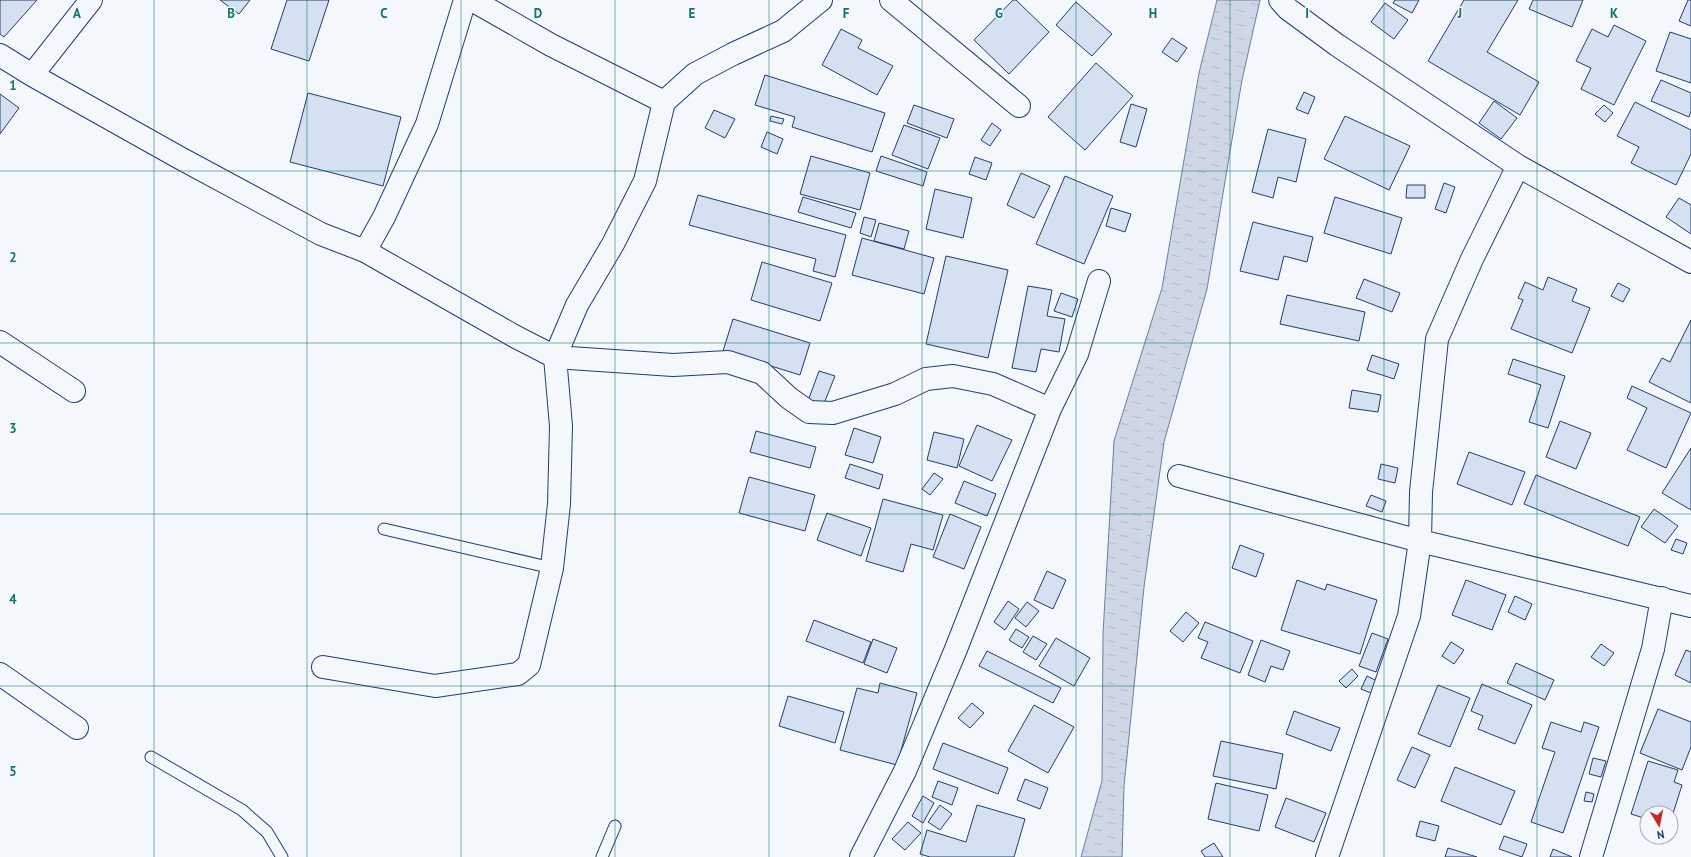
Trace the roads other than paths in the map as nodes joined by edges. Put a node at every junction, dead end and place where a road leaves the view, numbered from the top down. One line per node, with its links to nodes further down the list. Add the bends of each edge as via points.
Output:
1 (91, 0): 8 (street)
2 (465, 0): 12 (street, via 426,124)
3 (472, 0): 9 (street, via 551,46)
4 (821, 0): 9 (street, via 783,31 695,74)
5 (891, 0): 10 (street)
6 (1280, 0): 11 (street, via 1337,46)
7 (0, 55): 8 (street)
8 (32, 75): 12 (street, via 321,234)
9 (664, 102): 16 (street, via 645,181 613,244 577,305)
10 (1019, 106)
11 (1518, 166): 13 (street); 21 (street, via 1472,259 1437,339 1421,492)
12 (365, 251): 16 (street)
13 (1691, 262)
14 (1100, 281): 18 (street, via 1077,354)
15 (0, 342): 17 (street)
16 (555, 357): 18 (street, via 673,365 728,362 762,373 809,412 833,413 895,394 926,379 953,376 993,384); 22 (street, via 561,434 559,504)
17 (74, 391)
18 (1050, 409): 32 (street, via 908,764)
19 (1179, 476): 21 (street)
20 (384, 529): 22 (lane)
21 (1420, 541): 23 (street); 33 (street, via 1409,616)
22 (552, 568): 25 (street, via 529,665 518,674 435,686)
23 (1662, 598): 24 (street); 34 (street, via 1653,649)
24 (1691, 606)
25 (323, 667)
26 (0, 674): 27 (street)
27 (77, 728)
28 (151, 757): 30 (lane, via 242,810 267,832)
29 (615, 826): 31 (lane)
30 (282, 857)
31 (602, 857)
32 (862, 857)
33 (1327, 857)
34 (1591, 857)

